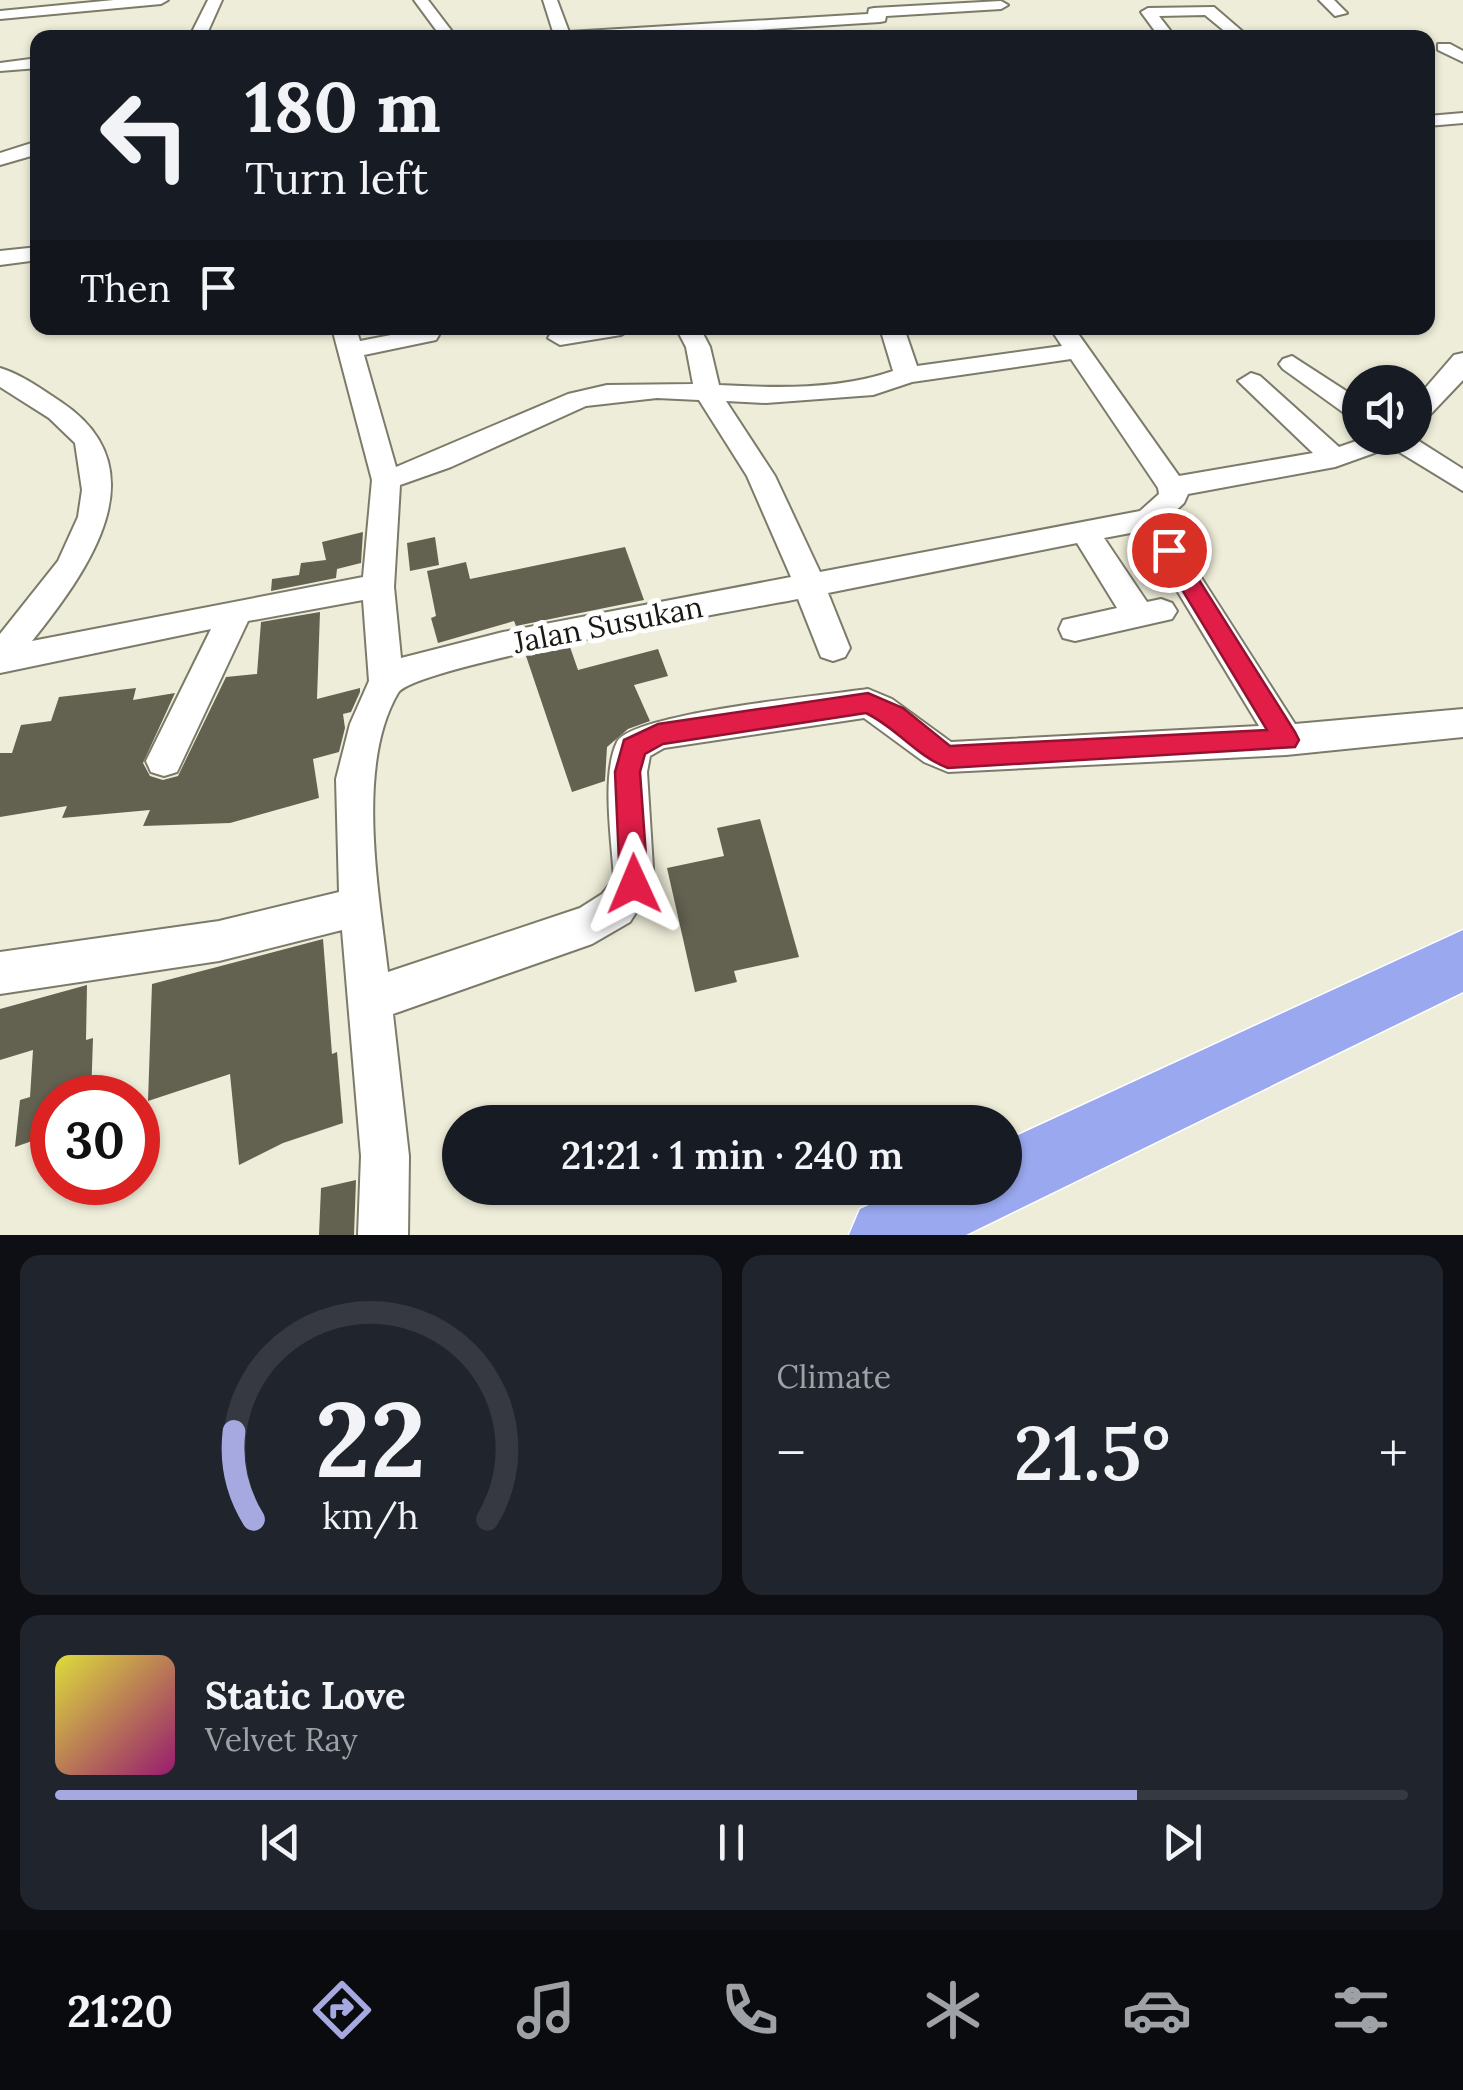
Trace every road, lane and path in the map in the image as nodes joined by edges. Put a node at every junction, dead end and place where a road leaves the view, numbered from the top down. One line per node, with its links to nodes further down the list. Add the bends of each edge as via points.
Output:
1 (161, 0): 6 (street)
2 (215, 0): 12 (street)
3 (421, 0): 13 (street)
4 (550, 0): 14 (street)
5 (1326, 0): 8 (street)
6 (138, 1): 10 (street)
7 (1001, 4): 9 (street)
8 (1340, 13)
9 (876, 14): 11 (street); 15 (street)
10 (0, 15)
11 (950, 19)
12 (201, 30)
13 (444, 30)
14 (561, 30)
15 (658, 30)
16 (1163, 30): 17 (street, via 1148,12 1209,10)
17 (1233, 30)
18 (1444, 47): 19 (street)
19 (1463, 57)
20 (30, 64): 21 (street)
21 (2, 67)
22 (1463, 118): 23 (street)
23 (1435, 120)
24 (30, 151): 25 (street)
25 (2, 172)
26 (30, 254): 27 (street)
27 (0, 258)
28 (411, 335): 33 (street)
29 (578, 335): 32 (street)
30 (692, 335): 40 (street)
31 (894, 335): 37 (street)
32 (560, 338)
33 (346, 339): 46 (street)
34 (1069, 339): 37 (street); 48 (street)
35 (1292, 364): 42 (street)
36 (1462, 364): 41 (street)
37 (907, 375): 40 (street, via 826,392)
38 (0, 376): 56 (street, via 89,442 97,502 75,560)
39 (1251, 381): 45 (street)
40 (708, 394): 46 (street, via 658,390 577,400); 51 (street, via 761,476)
41 (1432, 396)
42 (1342, 399)
43 (1344, 455): 45 (street)
44 (1420, 455): 47 (street)
45 (1335, 458): 48 (street)
46 (386, 480): 52 (street)
47 (1463, 482)
48 (1172, 487): 49 (street, via 1171,503)
49 (1149, 519): 50 (street, Jalan Susukan); 59 (street)
50 (1085, 532): 51 (street, Jalan Susukan); 54 (street, via 1149,613)
51 (808, 584): 55 (street); 57 (street, Jalan Susukan, via 502,646)
52 (378, 587): 53 (street); 57 (street)
53 (235, 614): 56 (street); 60 (street)
54 (1075, 629)
55 (833, 648)
56 (0, 659)
57 (386, 681): 61 (street, via 355,779)
58 (1463, 722): 59 (street)
59 (1286, 740): 64 (street, via 948,757 868,703 658,734 633,748 628,772 634,884 616,908 592,924)
60 (164, 760)
61 (360, 906): 63 (street, via 219,941); 64 (street)
62 (1463, 960): 65 (highway)
63 (0, 973)
64 (371, 1000): 67 (street, via 385,1156)
65 (1022, 1170)
66 (950, 1205): 68 (highway)
67 (383, 1235)
68 (886, 1235)

